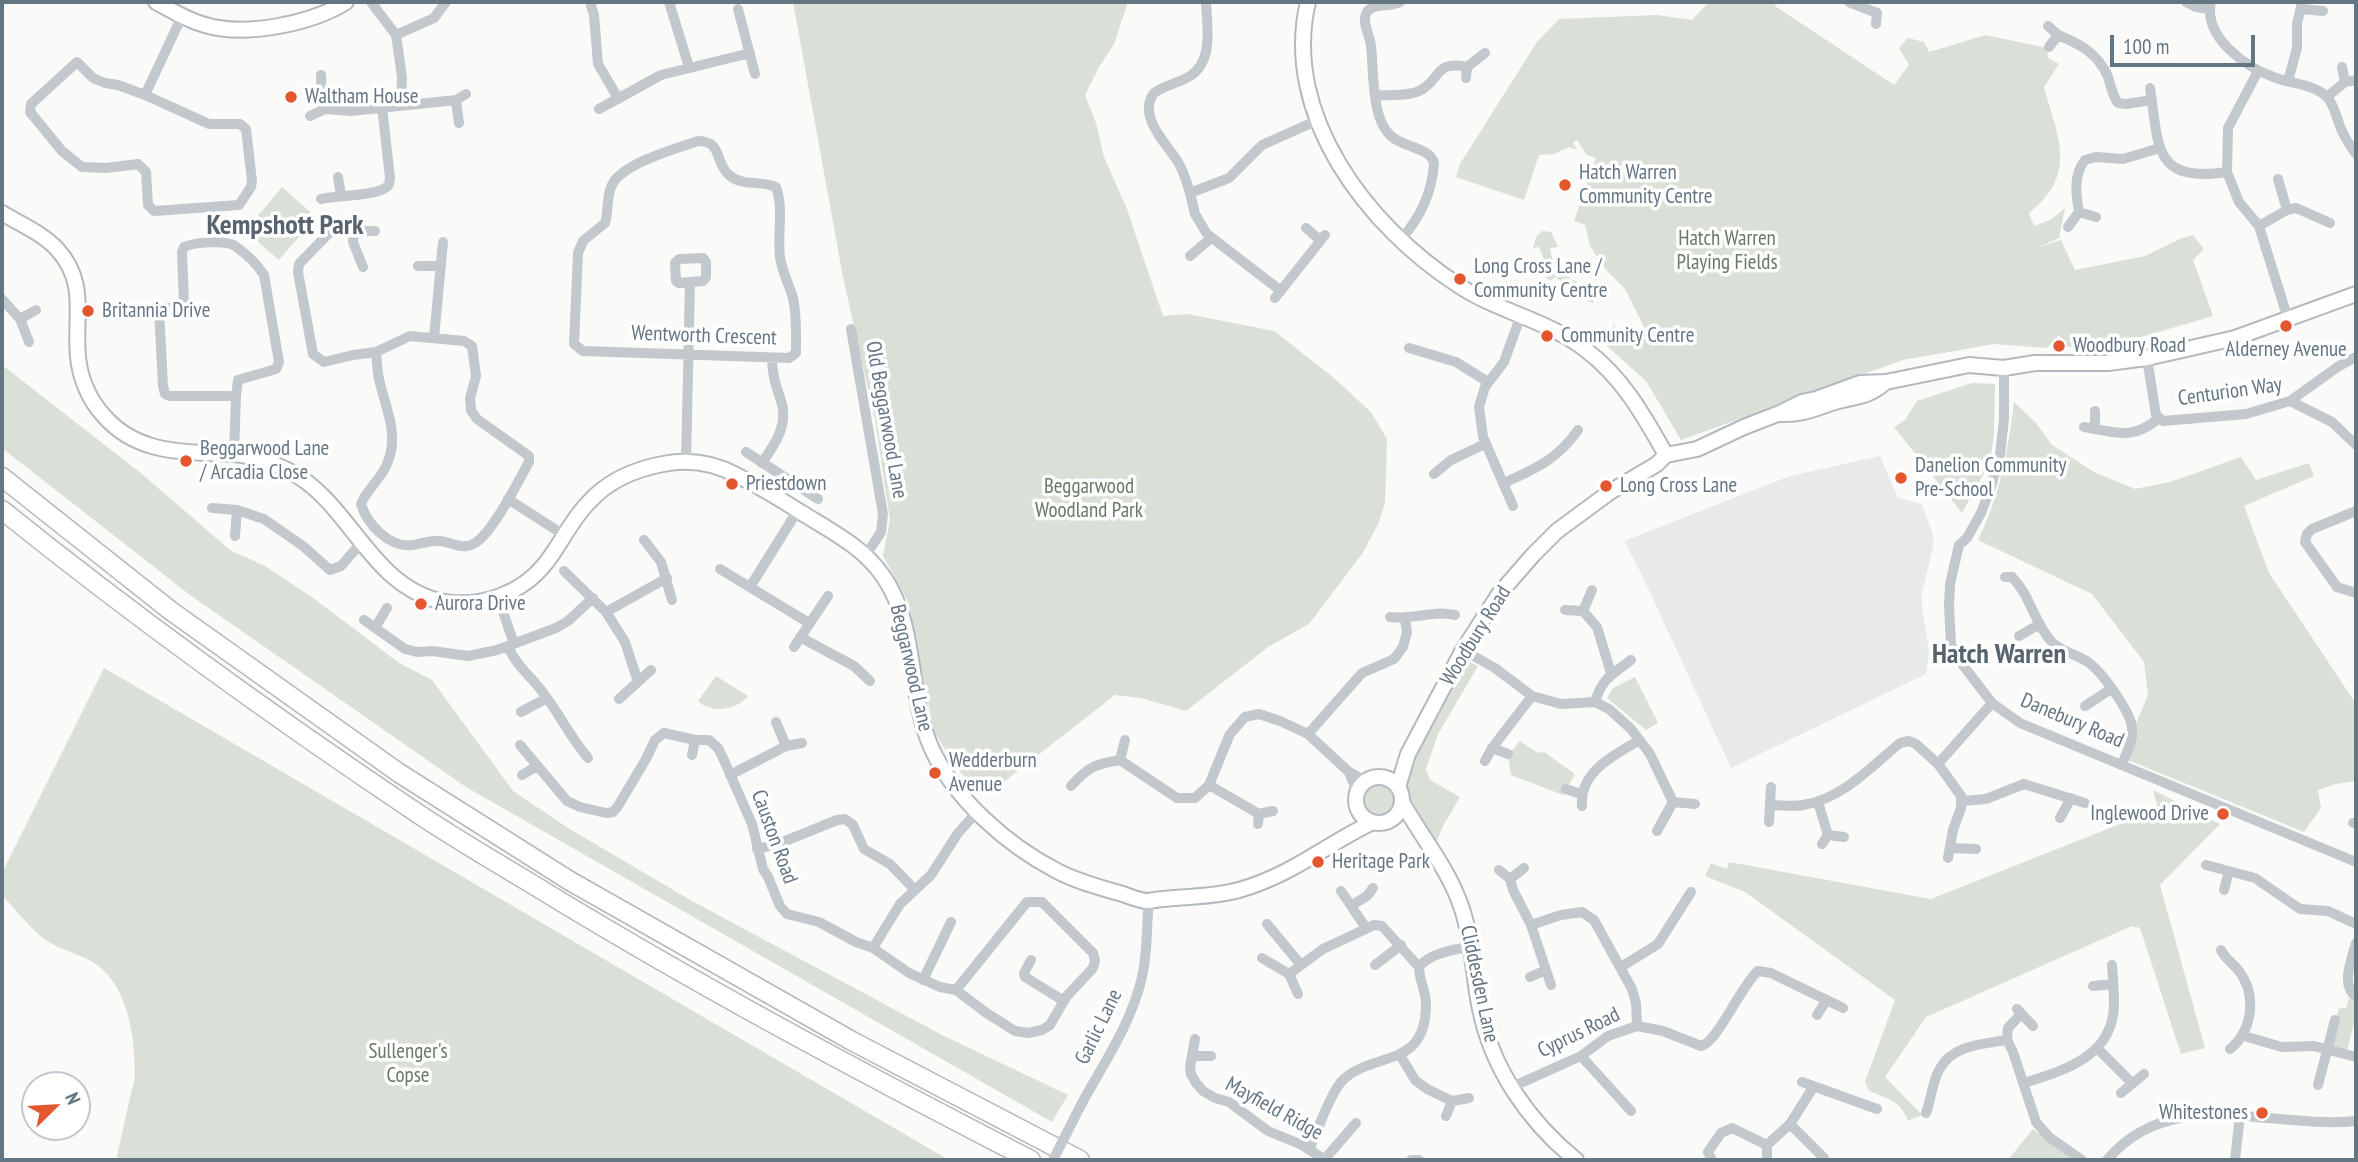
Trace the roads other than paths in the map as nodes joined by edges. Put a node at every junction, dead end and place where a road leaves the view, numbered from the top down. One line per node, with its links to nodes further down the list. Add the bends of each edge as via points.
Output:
1 (156, 2): 17 (street)
2 (346, 2): 17 (street, via 307,20 261,27 215,27)
3 (370, 2): 19 (street)
4 (446, 2): 19 (street, via 433,18)
5 (590, 2): 36 (street, via 598,64)
6 (669, 2): 24 (street)
7 (1206, 2): 52 (street, via 1208,36 1201,65 1154,93 1148,106)
8 (1308, 2): 45 (street, via 1303,56)
9 (1400, 2): 35 (street, via 1372,7 1365,17)
10 (1849, 2): 11 (street, via 1876,18)
11 (1880, 2)
12 (2186, 2): 13 (street, via 2196,7)
13 (2210, 5): 26 (street, via 2220,38)
14 (2302, 5): 16 (street); 30 (street)
15 (738, 9): 22 (street)
16 (2323, 12)
17 (182, 16): 34 (street)
18 (2048, 26): 20 (street)
19 (396, 35): 40 (street)
20 (2058, 35): 21 (street); 39 (street, via 2087,48 2105,71 2118,103)
21 (2049, 47)
22 (750, 53): 24 (street); 27 (street)
23 (1486, 53): 35 (street, via 1467,72 1455,65 1443,68 1423,89)
24 (689, 67): 36 (street, via 661,75)
25 (2342, 68): 31 (street)
26 (2258, 71): 30 (street); 49 (street, via 2228,128)
27 (755, 74)
28 (321, 75): 42 (street)
29 (2356, 79): 31 (street)
30 (2288, 81): 37 (street)
31 (2344, 82): 37 (street)
32 (2150, 88): 39 (street)
33 (466, 94): 38 (street)
34 (145, 95): 34 (street, via 209,124 240,124 246,129 252,181 239,205 154,211 148,205 144,167 82,167 30,113 32,104 77,62 93,78)
35 (1376, 96): 66 (street, via 1379,118 1388,133 1400,143 1427,152 1434,163 1424,208)
36 (618, 97): 43 (street)
37 (2327, 97): 48 (street)
38 (456, 100): 40 (street); 46 (street)
39 (2152, 100): 47 (street)
40 (401, 105): 41 (street)
41 (382, 107): 42 (street); 53 (street, via 389,185 383,191)
42 (325, 108): 44 (street)
43 (598, 109)
44 (310, 116)
45 (1318, 120): 52 (street, via 1262,145 1229,178); 66 (street, via 1352,181)
46 (459, 123)
47 (2160, 148): 49 (street, via 2168,163 2185,173); 56 (street, via 2123,159 2085,160 2076,188)
48 (2356, 155)
49 (2227, 172): 60 (street, via 2239,202)
50 (338, 177): 53 (street)
51 (2278, 178): 55 (street)
52 (1190, 193): 65 (street, via 1198,220)
53 (341, 195): 54 (street)
54 (321, 199)
55 (2287, 210): 59 (street, via 2295,208); 60 (street)
56 (2079, 212): 58 (street); 61 (street)
57 (2, 213): 100 (street, Beggarwood Lane, via 49,241 69,267 78,295 81,375 109,422 150,446)
58 (2096, 216)
59 (2330, 223)
60 (2259, 226): 80 (street)
61 (2068, 227)
62 (1306, 228): 65 (street, via 1323,238 1278,294)
63 (354, 230): 64 (street); 71 (street, via 353,242); 85 (street, via 330,232 299,264 298,272 317,359 324,362)
64 (375, 231)
65 (1211, 238): 68 (street)
66 (1401, 239): 78 (street, via 1459,286)
67 (443, 242): 70 (street)
68 (1190, 256)
69 (418, 266): 70 (street)
70 (441, 266): 82 (street)
71 (363, 267)
72 (690, 282): 86 (street)
73 (2356, 294): 80 (street, Woodbury Road)
74 (2, 299): 79 (street)
75 (159, 309): 77 (street); 92 (street, via 165,394); 92 (street, via 184,303 182,252 189,244 233,244 259,267 279,362 276,369 238,380)
76 (36, 310): 79 (street)
77 (117, 310)
78 (1521, 315): 91 (street, via 1504,362); 101 (street, via 1574,341 1610,371 1639,406)
79 (20, 319): 83 (street)
80 (2288, 319): 89 (street, Woodbury Road, via 2235,338)
81 (851, 329): 119 (street, Old Beggarwood Lane, via 883,514 881,532)
82 (434, 338): 85 (street, via 410,336); 107 (street, via 472,346 476,376 471,410 529,456)
83 (29, 342)
84 (1409, 348): 91 (street, via 1456,362)
85 (376, 352): 107 (street, via 393,431 389,461 361,504 372,524 390,541 402,545 436,540 466,547 487,532)
86 (690, 354): 88 (street, Wentworth Crescent); 88 (street, Wentworth Crescent, via 583,351 574,344 578,253 583,241 605,223 612,183 620,175 674,149 707,141 731,177 768,183 780,197 780,255 793,301 796,353); 102 (street)
87 (2356, 357): 93 (street)
88 (772, 358): 103 (street, via 782,424)
89 (2147, 358): 90 (street, Woodbury Road); 95 (street, Centurion Way)
90 (2004, 368): 101 (street, Woodbury Road, via 1969,365 1860,383 1802,402 1697,449); 159 (street, Danebury Road, via 2000,455 1981,513 1959,545 1949,606 1951,645)
91 (1488, 382): 97 (street, via 1479,407)
92 (236, 396): 100 (street)
93 (2290, 401): 95 (street, Centurion Way, via 2246,414); 98 (street, Centurion Way, via 2332,422)
94 (2095, 411): 95 (street, via 2090,428 2133,433)
95 (2158, 419)
96 (1578, 430): 106 (street, via 1549,462)
97 (1485, 444): 104 (street); 106 (street)
98 (2356, 445)
99 (746, 452): 103 (street)
100 (234, 454): 118 (street, Beggarwood Lane, via 272,463 303,479)
101 (1666, 455): 146 (street, Woodbury Road, via 1585,509 1542,545 1499,594)
102 (686, 462): 113 (street, Beggarwood Lane, via 728,471); 115 (street, Beggarwood Lane, via 645,468 620,479 593,497)
103 (762, 463): 108 (street)
104 (1434, 474)
105 (2, 477): 300 (highway, via 171,611 399,773 570,881 852,1041)
106 (1504, 483): 109 (street)
107 (508, 499): 115 (street)
108 (818, 499)
109 (1513, 506)
110 (212, 508): 112 (street)
111 (2, 510): 298 (highway, via 237,688 419,815 619,937 834,1058)
112 (237, 510): 116 (street); 118 (street, via 264,519 330,569 341,566)
113 (798, 510): 119 (street, Beggarwood Lane); 124 (street)
114 (2356, 510): 126 (street, via 2312,529 2305,542 2337,587)
115 (564, 535): 128 (street, Beggarwood Lane, via 534,576)
116 (235, 536)
117 (644, 540): 123 (street)
118 (361, 543): 128 (street, Beggarwood Lane, via 392,576 428,597 463,603)
119 (866, 555): 201 (street, Beggarwood Lane, via 899,604 931,748)
120 (720, 569): 124 (street)
121 (564, 571): 129 (street)
122 (2005, 577): 140 (street, via 2021,586)
123 (667, 578): 130 (street); 134 (street)
124 (750, 587): 139 (street)
125 (1592, 590): 133 (street)
126 (2356, 593)
127 (828, 596): 139 (street)
128 (498, 597): 144 (street)
129 (593, 598): 134 (street); 144 (street, via 556,628)
130 (672, 600)
131 (387, 608): 141 (street)
132 (1565, 610): 133 (street)
133 (1583, 611): 151 (street, via 1597,628)
134 (606, 612): 153 (street, via 625,642)
135 (1455, 615): 137 (street, via 1439,612)
136 (1390, 617): 137 (street)
137 (1405, 619): 163 (street, via 1403,647 1394,659 1362,673)
138 (364, 620): 141 (street)
139 (809, 623): 143 (street)
140 (2040, 624): 142 (street); 154 (street, via 2054,644 2088,662)
141 (375, 628): 144 (street, via 417,652 468,656)
142 (2019, 636)
143 (800, 637): 145 (street); 149 (street)
144 (511, 645): 156 (street, via 514,659)
145 (794, 647)
146 (1463, 650): 155 (street); 171 (street, Woodbury Road)
147 (862, 655): 149 (street)
148 (1631, 660): 151 (street)
149 (854, 666): 152 (street)
150 (651, 670): 153 (street)
151 (1611, 673): 158 (street)
152 (870, 681)
153 (638, 682): 157 (street)
154 (2111, 689): 160 (street); 178 (street, via 2133,730)
155 (1532, 696): 158 (street, via 1561,704); 170 (street)
156 (547, 698): 161 (street); 174 (street)
157 (619, 699)
158 (1595, 702): 166 (street, via 1620,718)
159 (1992, 703): 177 (street); 178 (street, Danebury Road, via 2020,723)
160 (2085, 706)
161 (521, 712)
162 (776, 722): 169 (street)
163 (1308, 734): 183 (street, via 1259,714 1245,717 1230,734); 185 (street)
164 (695, 740): 173 (street); 179 (street, Causton Road, via 664,733 655,740 613,812 567,801); 181 (street, Causton Road, via 709,740 718,748)
165 (1125, 740): 175 (street)
166 (1640, 740): 189 (street, via 1601,764); 193 (street)
167 (802, 743): 169 (street)
168 (520, 746): 179 (street, Causton Road)
169 (786, 746): 181 (street)
170 (1492, 748): 172 (street); 176 (street)
171 (1408, 754): 182 (street, Woodbury Road); 186 (street, Woodbury Road)
172 (1508, 754)
173 (692, 755)
174 (588, 758)
175 (1120, 760): 183 (street, via 1177,798 1195,798); 184 (street, via 1086,770)
176 (1485, 761)
177 (1938, 764): 191 (street); 194 (street, via 1916,744 1900,743 1866,773)
178 (2122, 764): 211 (street, Danebury Road)
179 (537, 766): 180 (street)
180 (523, 775)
181 (730, 775): 209 (street, Causton Road)
182 (1381, 777): 185 (street); 186 (street)
183 (1209, 785): 200 (street, via 1259,819)
184 (1071, 786)
185 (1362, 787): 199 (street)
186 (1398, 787): 192 (street)
187 (1771, 787): 197 (street)
188 (1566, 789): 189 (street)
189 (1581, 794): 198 (street)
190 (2071, 798): 191 (street, via 2024,784 1986,799); 195 (street); 202 (street)
191 (1962, 801): 210 (street, via 1949,853)
192 (1402, 802): 203 (street, via 1398,814); 206 (street, Cliddesden Lane)
193 (1673, 802): 196 (street); 205 (street)
194 (1818, 802): 197 (street); 207 (street, via 1825,840)
195 (2085, 803)
196 (1695, 804)
197 (1770, 805): 204 (street)
198 (1582, 806)
199 (1358, 809): 203 (street, via 1366,819); 208 (street, Beggarwood Lane)
200 (1273, 811)
201 (977, 812): 218 (street); 222 (street, Beggarwood Lane, via 1060,873)
202 (2060, 818)
203 (1379, 822): 206 (street); 208 (street, Beggarwood Lane)
204 (1769, 822)
205 (1657, 831)
206 (1420, 832): 233 (street, Cliddesden Lane, via 1451,881)
207 (1844, 837)
208 (1339, 839): 222 (street, Beggarwood Lane, via 1305,863 1252,886 1214,896)
209 (758, 849): 218 (street, via 845,819 853,825 864,849 890,864); 234 (street, Causton Road, via 763,869 787,914 819,922)
210 (1976, 849)
211 (2356, 862)
212 (2206, 865): 215 (street)
213 (1524, 868): 216 (street)
214 (1499, 870): 216 (street)
215 (2228, 872): 219 (street); 227 (street, via 2261,881 2295,906 2328,911)
216 (1510, 879): 228 (street)
217 (1373, 888): 223 (street)
218 (915, 890): 234 (street, via 900,904)
219 (2224, 890)
220 (1341, 891): 223 (street)
221 (1691, 892): 225 (street)
222 (1149, 902): 299 (street, Garlic Lane, bridge, via 1147,948 1137,997)
223 (1352, 905): 230 (street)
224 (951, 922): 246 (street)
225 (1674, 922): 229 (street); 242 (street, via 1658,944)
226 (1267, 924): 238 (street)
227 (2356, 924)
228 (1531, 925): 242 (street, via 1582,912 1594,920); 243 (street)
229 (1685, 926)
230 (1366, 928): 232 (street, via 1382,926); 238 (street)
231 (2356, 943): 254 (street, via 2348,984)
232 (1401, 945): 239 (street); 241 (street)
233 (1471, 947): 241 (street, via 1436,955); 279 (street, Cliddesden Lane, via 1483,1022)
234 (873, 948): 246 (street, Causton Road)
235 (2221, 950): 251 (street)
236 (1262, 958): 244 (street)
237 (1031, 960): 255 (street, via 1025,977)
238 (1301, 965): 244 (street)
239 (1375, 965)
240 (2112, 965): 248 (street)
241 (1419, 967): 268 (street, via 1425,1021 1415,1042)
242 (1620, 967): 260 (street, via 1636,1003)
243 (1546, 970): 245 (street); 249 (street)
244 (1289, 974): 253 (street)
245 (1530, 977)
246 (923, 980): 252 (street, Causton Road)
247 (2258, 981): 251 (street)
248 (2113, 984): 250 (street); 265 (street, via 2110,1027)
249 (1551, 985)
250 (2093, 986)
251 (2247, 986): 262 (street, via 2250,1005)
252 (956, 990): 255 (street, via 1015,1031 1028,1033 1050,1025); 255 (street, via 1021,908 1034,900 1042,902 1093,953 1089,974)
253 (1298, 994)
254 (2356, 996)
255 (1064, 1001)
256 (1826, 1001): 257 (street, Cyprus Road); 258 (street); 260 (street, Cyprus Road, via 1758,971 1706,1045)
257 (1843, 1008)
258 (1818, 1015)
259 (2335, 1020): 267 (street)
260 (1637, 1026): 271 (street, Cyprus Road, via 1608,1036)
261 (2033, 1026): 264 (street, via 2019,1011 2008,1028)
262 (2244, 1036): 266 (street); 267 (street, via 2282,1047)
263 (1195, 1039): 269 (street, Mayfield Ridge)
264 (2007, 1040): 275 (street); 287 (street, via 1970,1045 1946,1060 1927,1095)
265 (2098, 1049): 275 (street, via 2059,1073); 276 (street)
266 (2230, 1049)
267 (2327, 1049): 272 (street); 278 (street)
268 (1400, 1055): 284 (street, via 1415,1080); 294 (street, via 1343,1079)
269 (1192, 1056): 270 (street, Mayfield Ridge); 294 (street, Mayfield Ridge, via 1191,1074 1203,1091)
270 (1212, 1056)
271 (1581, 1056): 279 (street, Cyprus Road); 280 (street)
272 (2356, 1057)
273 (2144, 1074): 276 (street)
274 (1802, 1082): 277 (street)
275 (2024, 1083): 306 (street, via 2036,1122)
276 (2132, 1083): 281 (street)
277 (1814, 1086): 285 (street); 292 (street)
278 (2318, 1086)
279 (1511, 1087): 304 (street, Cliddesden Lane, via 1536,1121)
280 (1615, 1092): 283 (street); 286 (street)
281 (2120, 1093)
282 (1469, 1098): 284 (street)
283 (1605, 1098)
284 (1452, 1101): 289 (street)
285 (1877, 1109)
286 (1631, 1111)
287 (1926, 1113)
288 (2240, 1115): 290 (street); 307 (street, via 2199,1114 2165,1121); 308 (street)
289 (1446, 1116)
290 (2356, 1121)
291 (1356, 1123): 301 (street, Mayfield Ridge)
292 (1790, 1125): 293 (street); 297 (street)
293 (1767, 1145): 296 (street, via 1732,1128 1721,1133); 305 (street)
294 (1308, 1150): 301 (street, Mayfield Ridge)
295 (1696, 1152): 296 (street)
296 (1710, 1156)
297 (1824, 1158)
298 (1031, 1160)
299 (1053, 1160)
300 (1080, 1160)
301 (1325, 1160)
302 (1411, 1160): 303 (street)
303 (1419, 1160)
304 (1576, 1160)
305 (1767, 1160)
306 (2082, 1160)
307 (2107, 1160)
308 (2235, 1160)

